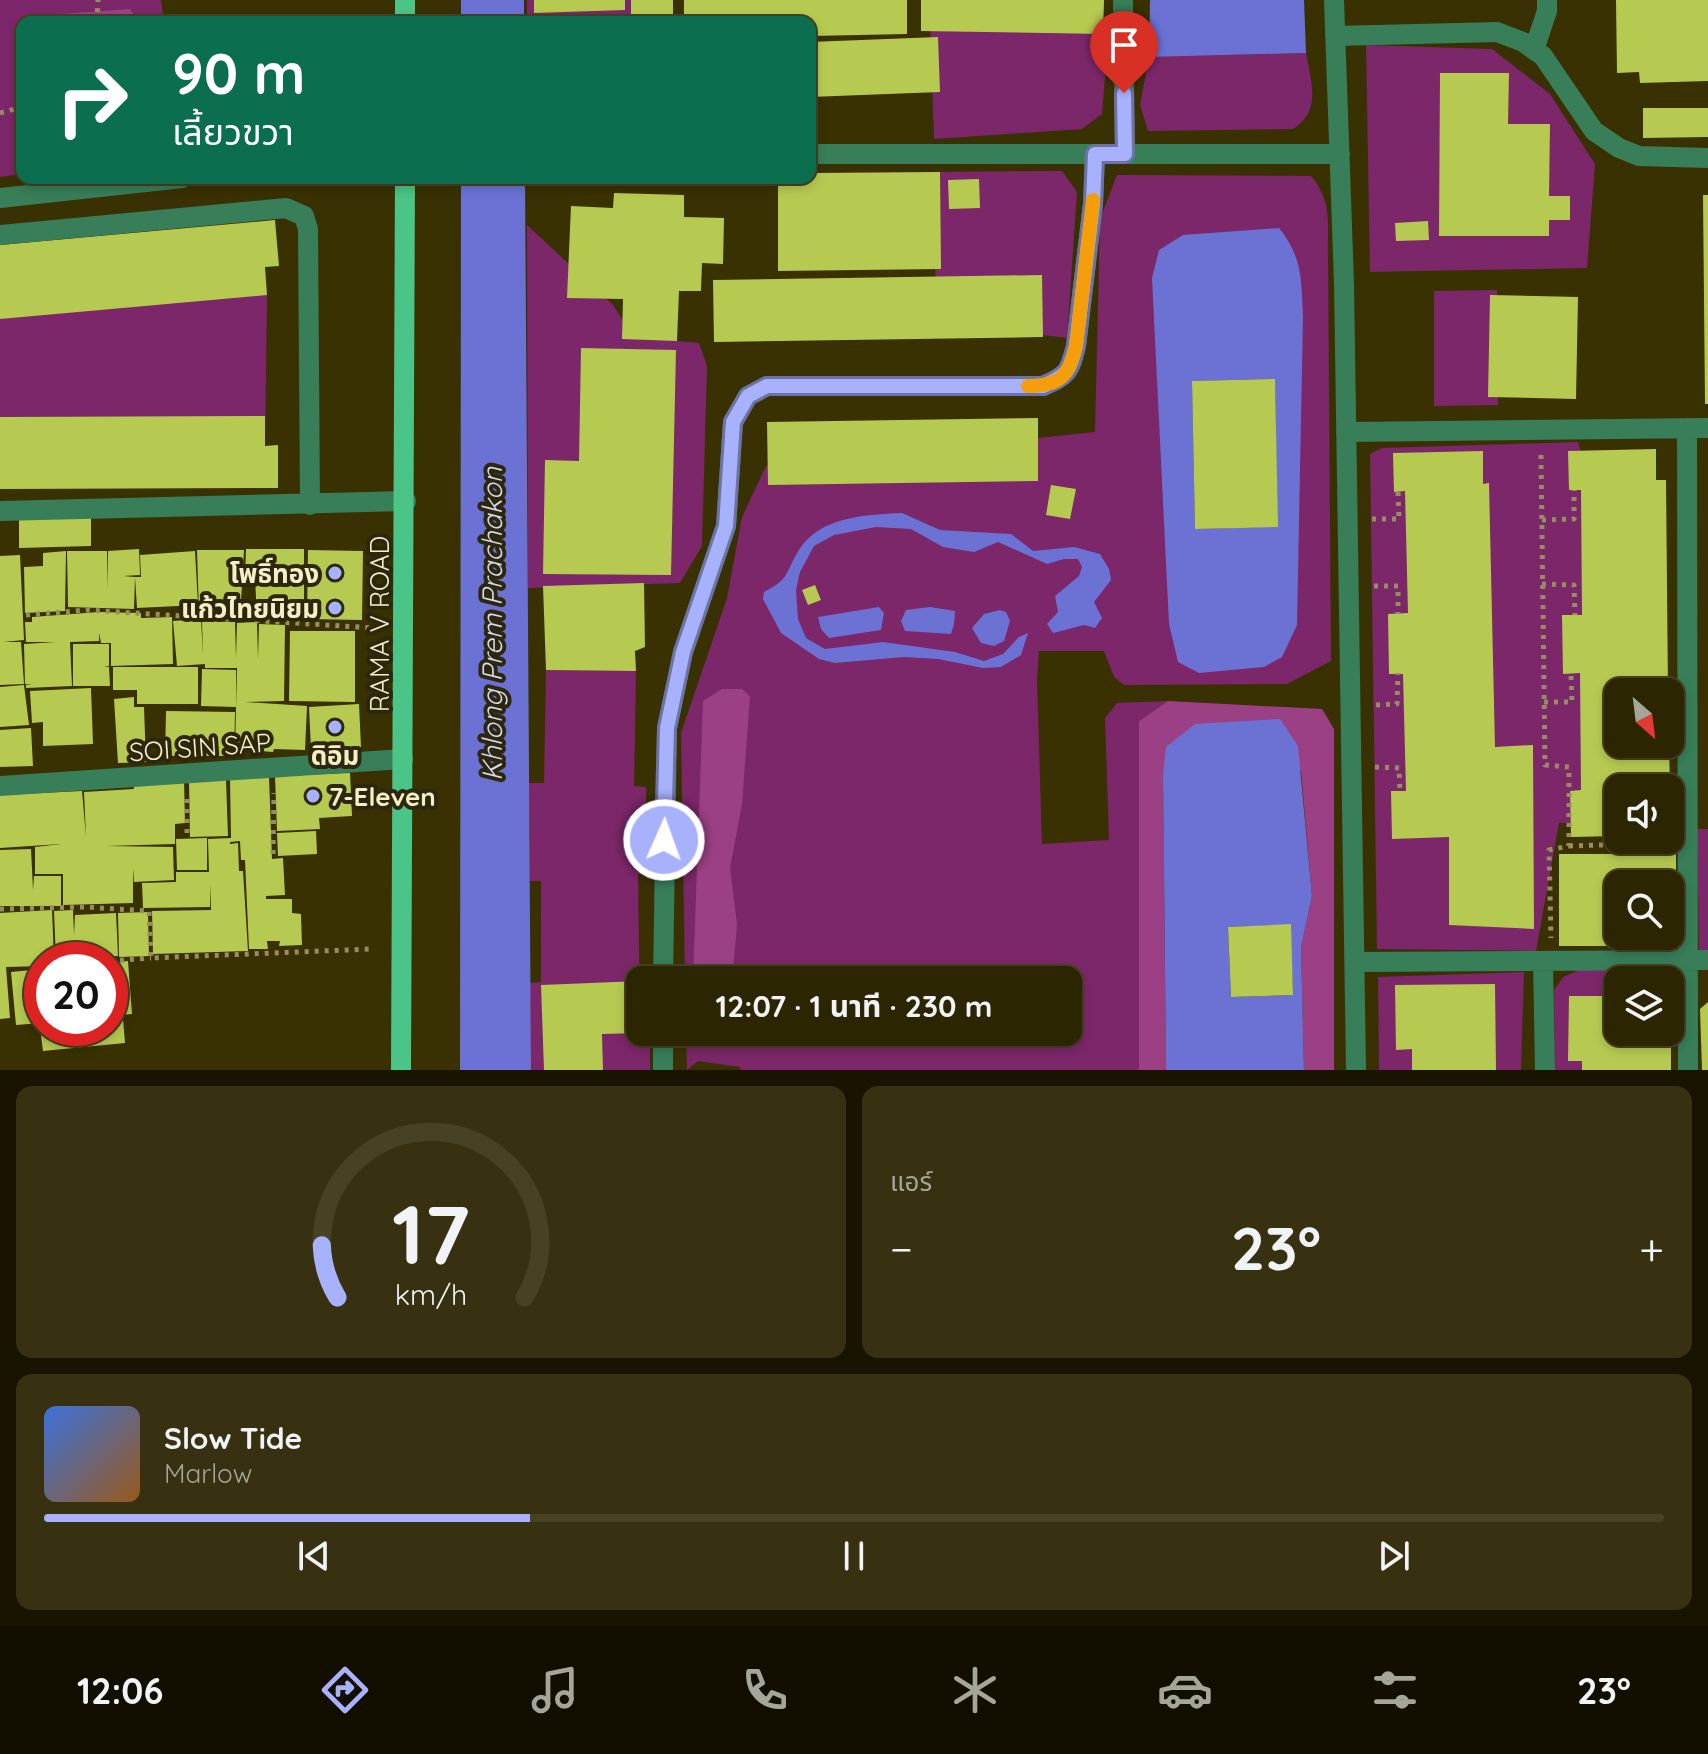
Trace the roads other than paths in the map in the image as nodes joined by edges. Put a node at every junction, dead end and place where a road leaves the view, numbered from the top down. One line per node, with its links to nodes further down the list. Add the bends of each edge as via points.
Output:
1 (1123, 0): 8 (street)
2 (1334, 0): 4 (street)
3 (1547, 0): 5 (street)
4 (1335, 36): 5 (street, via 1497,32); 9 (street)
5 (1534, 50): 10 (street, via 1594,131 1619,148 1639,156)
6 (816, 154): 7 (street)
7 (1095, 154): 8 (street); 26 (street, via 1076,346 1063,377 1043,386 767,386 748,396 733,422 726,526 683,652 667,728)
8 (1125, 154): 9 (street)
9 (1340, 154): 16 (street)
10 (1708, 158)
11 (127, 184): 13 (street)
12 (405, 184): 17 (main road, RAMA V ROAD)
13 (0, 198)
14 (0, 235): 18 (street, via 286,208 304,216)
15 (1698, 428): 16 (street); 22 (street)
16 (1346, 432): 25 (street)
17 (406, 501): 18 (street); 20 (main road, RAMA V ROAD)
18 (310, 505): 19 (street)
19 (0, 511)
20 (403, 759): 21 (street, SOI SIN SAP); 28 (main road, RAMA V ROAD)
21 (0, 786)
22 (1686, 960): 23 (street); 24 (street); 32 (street)
23 (1708, 960)
24 (1547, 961): 25 (street); 31 (street)
25 (1356, 962): 30 (street)
26 (663, 966)
27 (663, 1046): 29 (street)
28 (401, 1070)
29 (663, 1070)
30 (1356, 1070)
31 (1545, 1070)
32 (1688, 1070)

